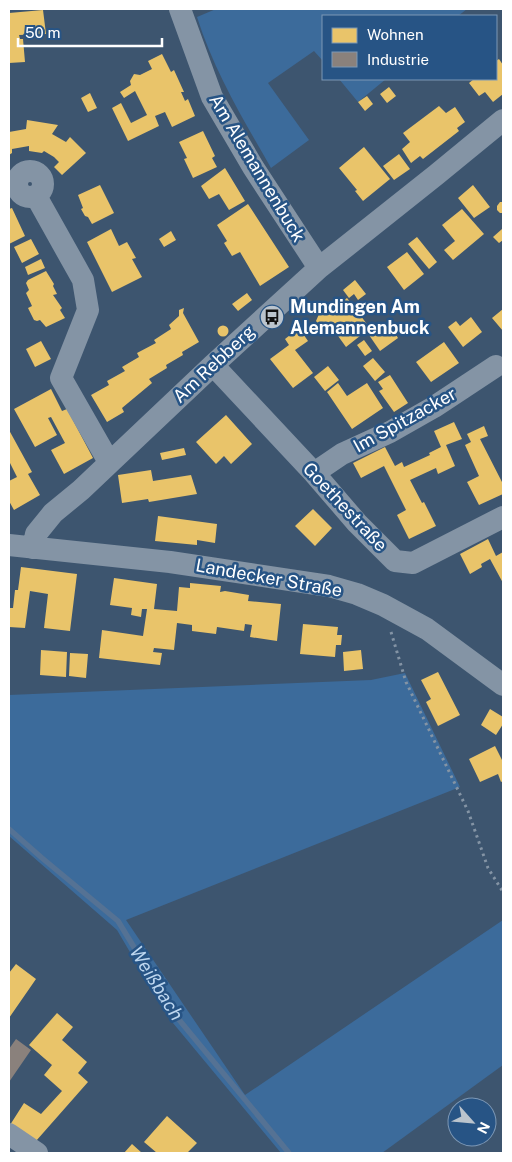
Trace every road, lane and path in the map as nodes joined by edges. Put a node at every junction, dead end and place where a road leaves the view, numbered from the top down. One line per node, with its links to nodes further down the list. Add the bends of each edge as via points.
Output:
1 (180, 9): 4 (street, Am Alemannenbuck, via 212,97)
2 (503, 120): 4 (street, Am Rebberg)
3 (36, 196): 7 (street, via 83,280 88,310 61,378)
4 (319, 268): 5 (street, Am Rebberg)
5 (213, 365): 7 (street, Am Rebberg); 8 (street, Goethestraße)
6 (496, 366): 8 (street, Im Spitzacker, via 434,407 342,454)
7 (109, 462): 11 (street, Am Rebberg, via 42,525)
8 (314, 473): 9 (street, Goethestraße, via 395,561 413,564)
9 (503, 517)
10 (9, 545): 11 (street, Landecker Straße)
11 (33, 548): 12 (street, Landecker Straße, via 170,562 329,586)
12 (383, 605): 13 (street, Landecker Straße, via 427,630); 14 (path, via 406,682 468,811 488,868)
13 (503, 685)
14 (503, 892)
15 (9, 1134): 16 (street)
16 (37, 1153)

